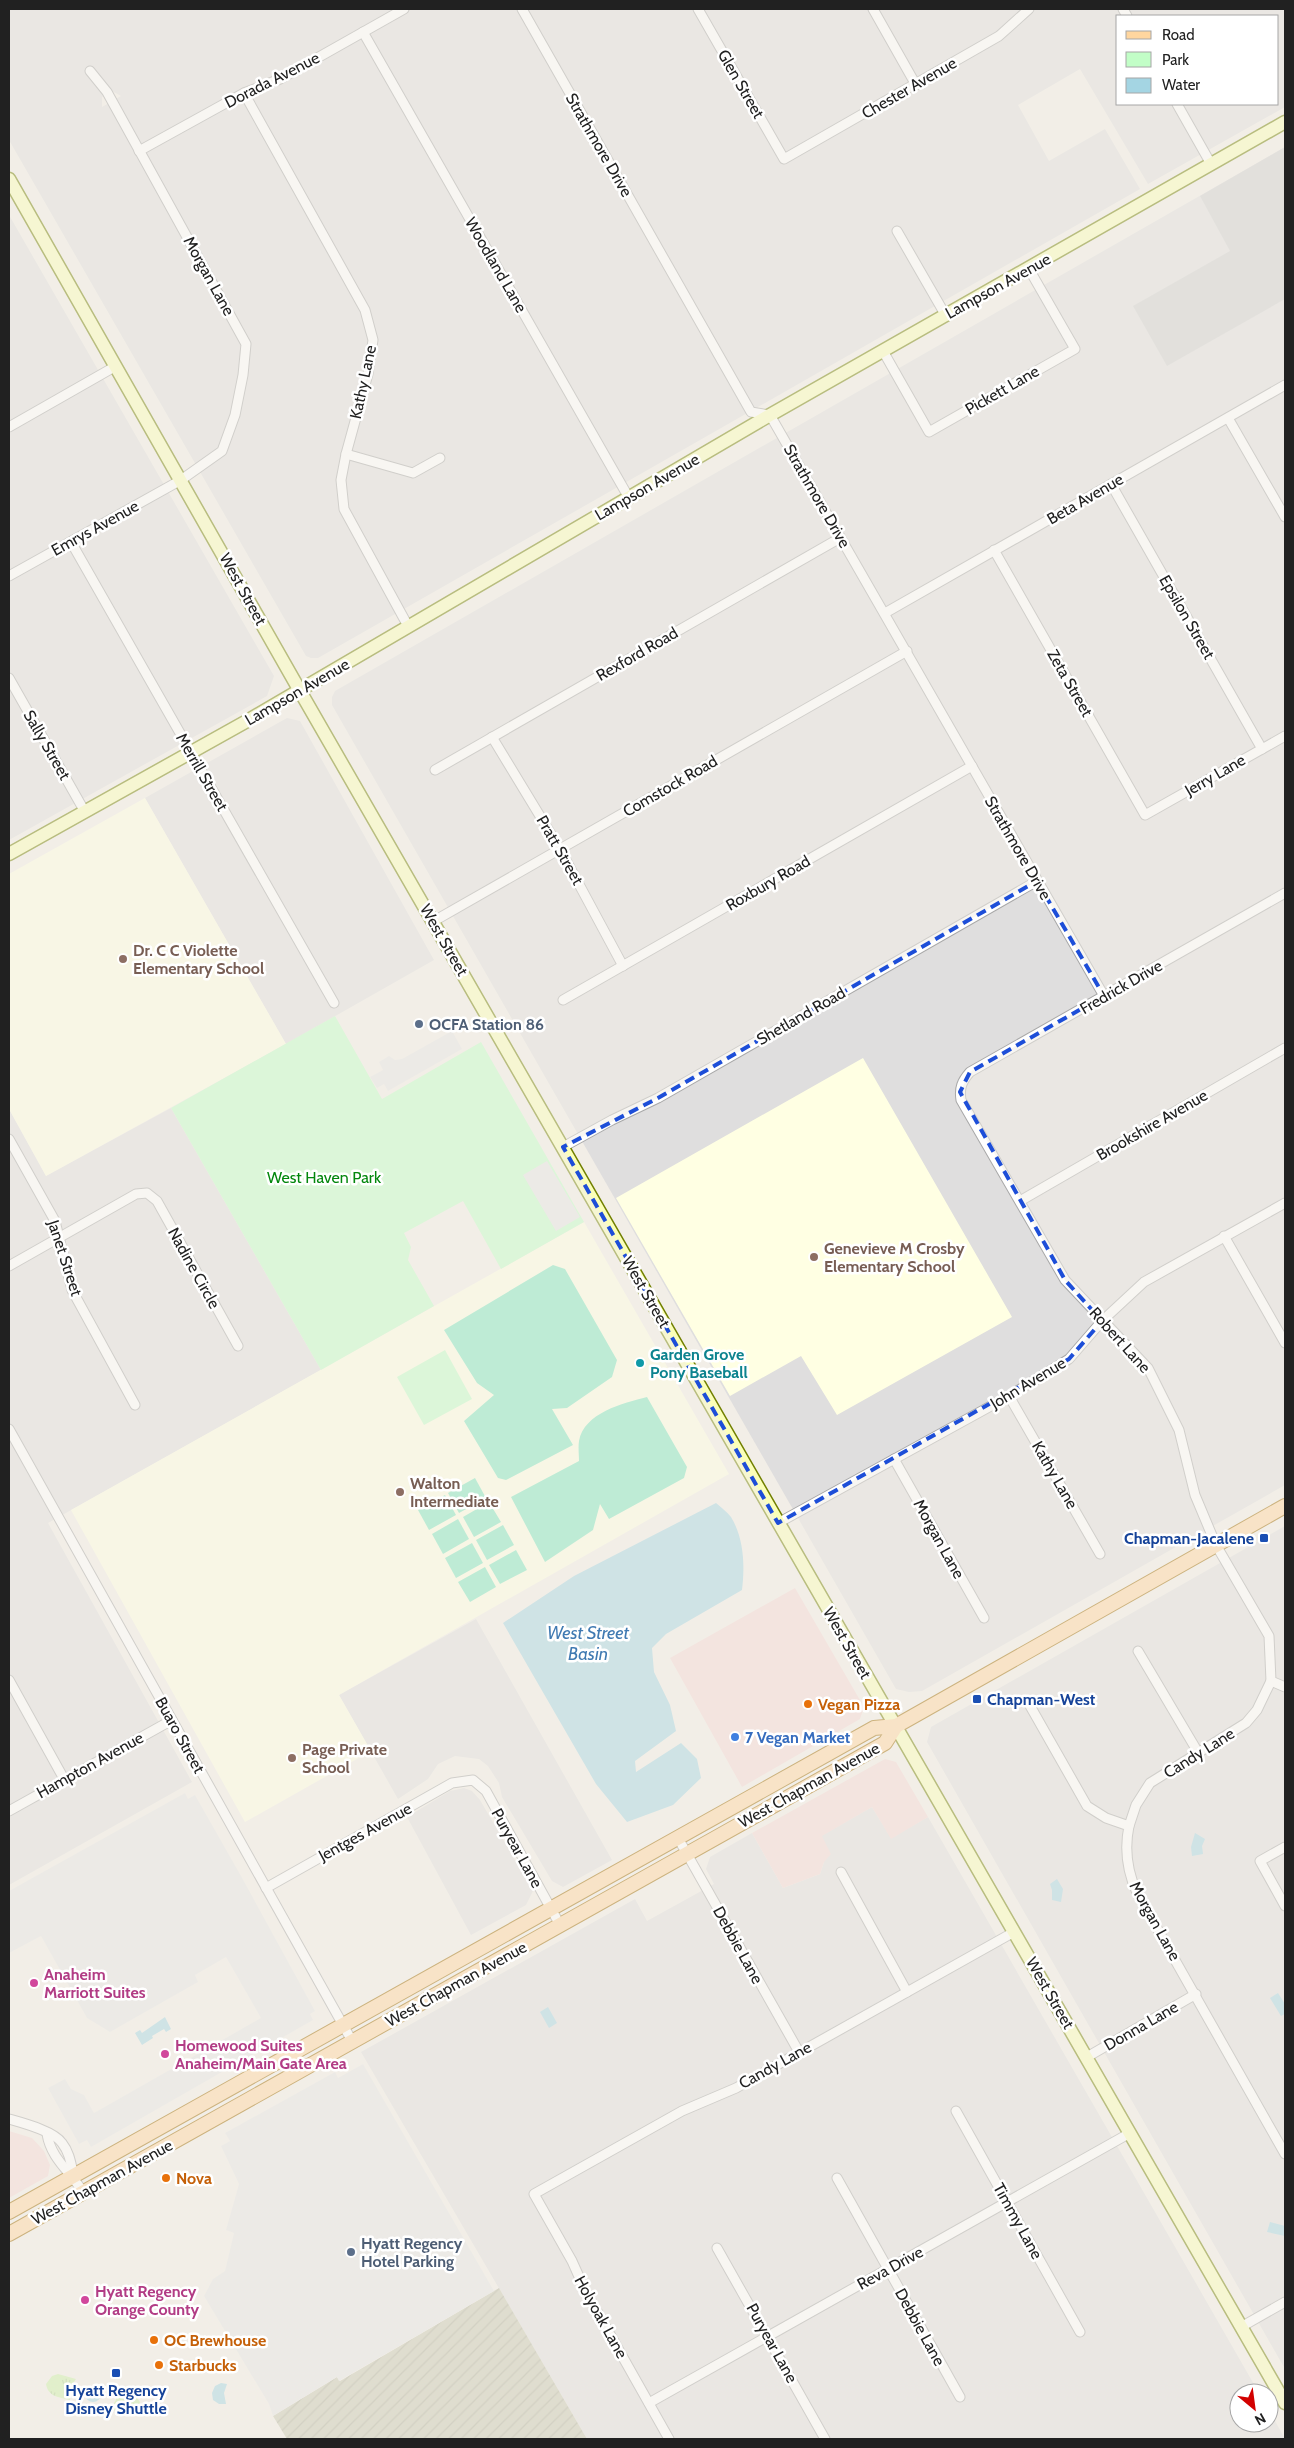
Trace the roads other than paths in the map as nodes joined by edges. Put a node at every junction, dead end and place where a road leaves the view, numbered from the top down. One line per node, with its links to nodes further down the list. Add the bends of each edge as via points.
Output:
1 (404, 9): 6 (street, Dorada Avenue)
2 (522, 9): 22 (street, Strathmore Drive, via 752,412)
3 (698, 9): 13 (street, Glen Street)
4 (873, 9): 8 (street)
5 (1029, 9): 8 (street, Chester Avenue, via 999,36)
6 (363, 32): 9 (street, Dorada Avenue, via 280,79); 29 (street, Woodland Lane)
7 (90, 71): 12 (street, Morgan Lane, via 107,92)
8 (916, 85): 13 (street, Chester Avenue)
9 (244, 93): 12 (street, Dorada Avenue); 25 (street, Kathy Lane, via 365,310 373,340 368,374)
10 (1178, 105): 14 (street)
11 (1285, 122): 14 (main road, Lampson Avenue)
12 (139, 150): 27 (street, Morgan Lane, via 246,344 235,414 222,451)
13 (784, 159)
14 (1211, 164): 17 (main road, Lampson Avenue)
15 (9, 178): 20 (main road, West Street)
16 (897, 231): 18 (street)
17 (1029, 269): 18 (main road, Lampson Avenue); 19 (street, Pickett Lane, via 1075,349 929,432)
18 (946, 316): 19 (main road, Lampson Avenue)
19 (883, 351): 22 (main road, Lampson Avenue)
20 (116, 366): 24 (street); 27 (main road, West Street)
21 (1285, 385): 23 (street, Beta Avenue)
22 (770, 415): 29 (main road, Lampson Avenue); 31 (street, Strathmore Drive)
23 (1228, 418): 28 (street, Beta Avenue); 30 (street)
24 (9, 427)
25 (346, 454): 26 (street, via 413,472); 36 (street, Kathy Lane, via 341,480 344,509)
26 (440, 458)
27 (182, 480): 32 (street, Emrys Avenue); 39 (main road, West Street)
28 (1111, 484): 33 (street, Beta Avenue); 42 (street, Epsilon Street)
29 (629, 498): 36 (main road, Lampson Avenue)
30 (1285, 517)
31 (840, 538): 35 (street, Strathmore Drive); 41 (street, Rexford Road)
32 (71, 542): 34 (street, Emrys Avenue); 43 (street, Merrill Street)
33 (994, 550): 35 (street, Beta Avenue); 47 (street, Zeta Street)
34 (9, 576)
35 (885, 613): 37 (street, Strathmore Drive)
36 (408, 626): 39 (main road, Lampson Avenue)
37 (907, 651): 44 (street, Strathmore Drive); 48 (street, Comstock Road)
38 (9, 678): 46 (street, Sally Street)
39 (300, 691): 43 (main road, Lampson Avenue); 52 (main road, West Street)
40 (1285, 736): 42 (street, Jerry Lane)
41 (492, 737): 45 (street, Rexford Road); 48 (street, Pratt Street)
42 (1262, 749): 47 (street, Jerry Lane)
43 (191, 752): 46 (main road, Lampson Avenue); 56 (street, Merrill Street)
44 (972, 766): 50 (street, Strathmore Drive); 53 (street, Roxbury Road)
45 (435, 770)
46 (84, 812): 49 (main road, Lampson Avenue)
47 (1145, 815)
48 (560, 849): 52 (street, Comstock Road); 53 (street, Pratt Street)
49 (9, 854)
50 (1037, 881): 54 (street, Strathmore Drive); 60 (street, Shetland Road, via 658,1098)
51 (1285, 893): 54 (street, Fredrick Drive)
52 (434, 921): 60 (main road, West Street)
53 (624, 966): 55 (street, Roxbury Road)
54 (1104, 996): 58 (street, Fredrick Drive, via 970,1072)
55 (564, 1000)
56 (334, 1003)
57 (1285, 1048): 61 (street, Brookshire Avenue)
58 (961, 1085): 61 (street, Robert Lane, via 961,1100)
59 (9, 1139): 64 (street, Janet Street, via 55,1221)
60 (563, 1147): 74 (main road, West Street)
61 (1020, 1201): 66 (street, Robert Lane, via 1065,1280)
62 (1285, 1203): 63 (street, John Avenue)
63 (1224, 1236): 66 (street, John Avenue, via 1144,1282); 67 (street)
64 (59, 1237): 65 (street); 68 (street, Nadine Circle, via 136,1194 147,1194 157,1201); 70 (street, Janet Street, via 72,1290)
65 (9, 1266)
66 (1102, 1321): 69 (street, John Avenue, via 1069,1359); 75 (street, Robert Lane, via 1148,1368 1179,1430 1195,1495)
67 (1285, 1343)
68 (238, 1346)
69 (1009, 1396): 72 (street, John Avenue); 76 (street, Kathy Lane)
70 (135, 1405)
71 (9, 1429): 83 (street, Buaro Street)
72 (894, 1459): 74 (street, John Avenue); 77 (street, Morgan Lane)
73 (1285, 1506): 75 (main road, West Chapman Avenue)
74 (778, 1523): 84 (main road, West Street)
75 (1216, 1545): 80 (street, Robert Lane, via 1269,1636); 84 (main road, West Chapman Avenue)
76 (1100, 1554)
77 (984, 1618)
78 (1138, 1651): 85 (street)
79 (9, 1680): 86 (street)
80 (1272, 1681): 81 (street); 85 (street, Candy Lane, via 1246,1723)
81 (1285, 1687)
82 (1029, 1704): 89 (street, via 1087,1806 1106,1818)
83 (172, 1720): 86 (street, Hampton Avenue); 94 (street, Buaro Street)
84 (896, 1726): 90 (main road, West Chapman Avenue, via 874,1728); 92 (main road, West Chapman Avenue, via 882,1744); 98 (main road, West Street)
85 (1199, 1754): 89 (street, Candy Lane, via 1150,1783 1136,1805)
86 (64, 1779): 88 (street, Hampton Avenue)
87 (466, 1780): 94 (street, Jentges Avenue, via 452,1783); 96 (street, Puryear Lane, via 476,1781 486,1791)
88 (9, 1811)
89 (1129, 1826): 100 (street, Morgan Lane, via 1126,1850 1130,1878)
90 (678, 1838): 92 (street, Debbie Lane); 96 (main road, West Chapman Avenue)
91 (1285, 1847): 95 (street, via 1260,1861)
92 (687, 1854): 97 (main road, West Chapman Avenue); 103 (street, Debbie Lane)
93 (841, 1872): 99 (street)
94 (266, 1888): 101 (street, Buaro Street)
95 (1285, 1906)
96 (551, 1909): 97 (street, Puryear Lane); 101 (main road, West Chapman Avenue)
97 (560, 1925): 102 (main road, West Chapman Avenue)
98 (1014, 1932): 99 (street, Candy Lane); 104 (main road, West Street)
99 (907, 1992): 103 (street, Candy Lane)
100 (1196, 1994): 104 (street, Donna Lane); 109 (street, Morgan Lane)
101 (343, 2026): 102 (street, Buaro Street); 110 (main road, West Chapman Avenue)
102 (352, 2041): 112 (main road, West Chapman Avenue)
103 (799, 2052): 113 (street, Candy Lane, via 736,2088 682,2111)
104 (1087, 2057): 107 (main road, West Street)
105 (956, 2110): 114 (street, Timmy Lane)
106 (9, 2119): 108 (street)
107 (1130, 2133): 114 (street, Reva Drive); 120 (main road, West Street)
108 (47, 2134): 110 (street, via 49,2147 57,2160); 110 (street, via 61,2141 69,2154)
109 (1285, 2154)
110 (74, 2177): 112 (street); 115 (main road, West Chapman Avenue)
111 (837, 2178): 118 (street, Debbie Lane)
112 (83, 2192): 116 (main road, West Chapman Avenue)
113 (534, 2194): 124 (street, Holyoak Lane)
114 (1007, 2202): 118 (street, Reva Drive); 121 (street, Timmy Lane)
115 (9, 2212)
116 (9, 2234)
117 (717, 2248): 122 (street, Puryear Lane)
118 (888, 2268): 122 (street, Reva Drive); 123 (street, Debbie Lane)
119 (1285, 2302): 120 (street)
120 (1241, 2327): 125 (main road, West Street)
121 (1080, 2332)
122 (768, 2337): 124 (street, Reva Drive); 127 (street, Puryear Lane)
123 (960, 2397)
124 (649, 2403): 126 (street, Holyoak Lane)
125 (1285, 2403)
126 (669, 2439)
127 (825, 2439)

